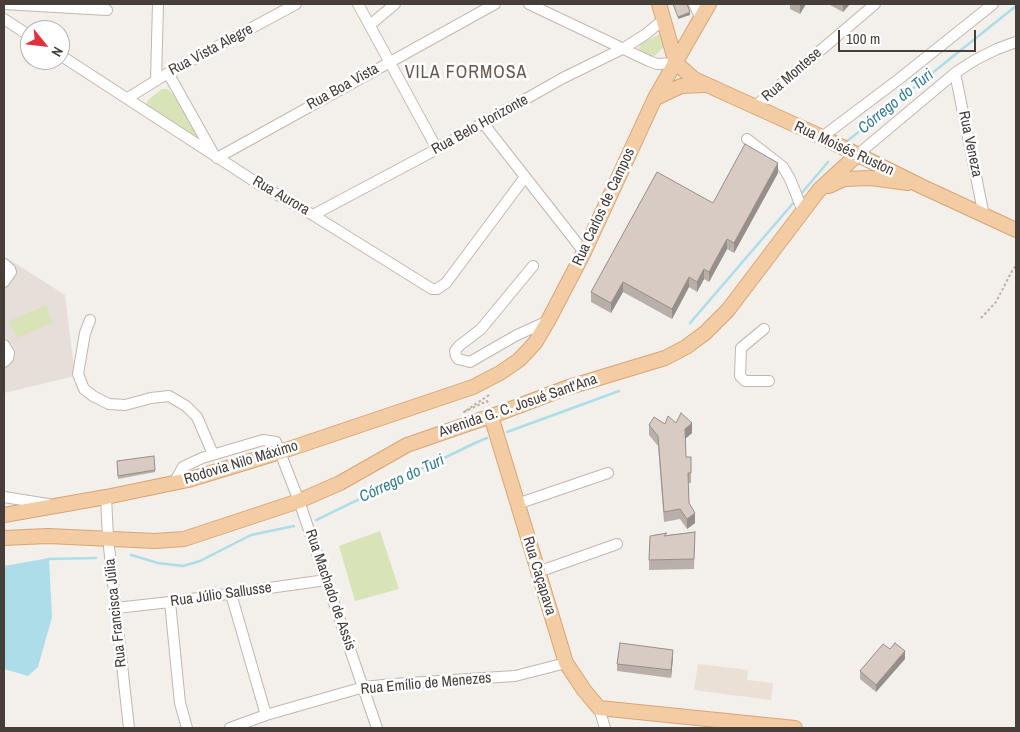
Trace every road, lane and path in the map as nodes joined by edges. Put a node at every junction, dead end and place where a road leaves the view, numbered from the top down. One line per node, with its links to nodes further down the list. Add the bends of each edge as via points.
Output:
1 (4, 4): 13 (street)
2 (158, 4): 26 (street)
3 (296, 4): 24 (street, Rua Vista Alegre)
4 (358, 4): 17 (street)
5 (395, 4): 17 (street)
6 (495, 4): 22 (street, Rua Boa Vista)
7 (529, 4): 20 (street)
8 (658, 4): 14 (main road)
9 (694, 4): 15 (street)
10 (709, 4): 15 (main road, Rua Carlos de Campos)
11 (875, 4): 30 (street, Rua Montese)
12 (993, 4): 32 (street)
13 (106, 10)
14 (664, 19): 20 (street, Rua Belo Horizonte); 23 (main road)
15 (701, 19): 23 (main road, Rua Carlos de Campos)
16 (4, 20): 18 (street)
17 (370, 25): 22 (street)
18 (20, 30)
19 (1016, 42): 25 (street, via 975,60)
20 (624, 48): 23 (street, via 657,64); 31 (street, Rua Belo Horizonte)
21 (70, 61): 28 (street, Rua Aurora)
22 (389, 61): 34 (street); 36 (street, Rua Boa Vista)
23 (676, 63): 27 (main road, Rua Moisés Ruston, via 694,79); 29 (main road, Rua Carlos de Campos)
24 (168, 73): 26 (street, Rua Vista Alegre); 36 (street)
25 (955, 73): 35 (street); 42 (street, Rua Veneza)
26 (156, 80): 28 (street, Rua Vista Alegre)
27 (707, 85): 29 (main road, via 681,86); 30 (main road, Rua Moisés Ruston)
28 (128, 98): 36 (street, Rua Aurora)
29 (655, 98): 44 (main road, Rua Carlos de Campos)
30 (754, 107): 32 (main road, Rua Moisés Ruston)
31 (483, 123): 34 (street, Rua Belo Horizonte); 37 (street)
32 (822, 137): 35 (main road, Rua Moisés Ruston)
33 (747, 139): 40 (street, via 783,167)
34 (437, 149): 41 (street, Rua Belo Horizonte)
35 (858, 155): 38 (main road, Rua Moisés Ruston); 39 (main road, Avenida G. C. Josué Sant'Ana)
36 (216, 156): 41 (street, Rua Aurora)
37 (525, 177): 41 (street, Rua Aurora, via 446,283 437,289 427,286); 44 (street)
38 (915, 183): 39 (main road, via 871,178 844,179); 42 (main road, Rua Moisés Ruston)
39 (819, 190): 40 (main road, Avenida G. C. Josué Sant'Ana)
40 (801, 206): 57 (main road, Avenida G. C. Josué Sant'Ana, via 728,310 686,347 665,358)
41 (313, 215)
42 (984, 216): 43 (main road, Rua Moisés Ruston)
43 (1016, 230)
44 (584, 252): 51 (main road, Rua Carlos de Campos)
45 (4, 264): 48 (street, via 10,272)
46 (533, 266): 51 (street, via 482,329 458,346 456,356 470,362)
47 (1016, 266): 49 (path, via 996,302)
48 (4, 282)
49 (981, 318)
50 (90, 320): 59 (street, via 78,374 84,388 109,404 125,405 169,396 197,417)
51 (548, 321): 56 (main road, Rua Carlos de Campos, via 535,343 519,360)
52 (764, 329): 55 (street, via 741,348 740,376 745,380)
53 (4, 345): 54 (street, via 9,353)
54 (4, 362)
55 (770, 382)
56 (479, 385): 57 (path, via 490,400); 58 (main road, Rodovia Nilo Máximo)
57 (492, 410): 64 (main road, Avenida G. C. Josué Sant'Ana, via 407,445 340,483); 65 (main road, Rua Caçapava)
58 (280, 452): 59 (street, via 276,442 263,440); 61 (main road, Rodovia Nilo Máximo); 64 (street, Rua Machado de Assis)
59 (213, 454): 61 (street, via 183,467)
60 (608, 473): 65 (street)
61 (174, 483): 63 (main road, Rodovia Nilo Máximo)
62 (4, 496): 66 (street)
63 (106, 497): 66 (main road, Rodovia Nilo Máximo); 69 (street, Rua Francisca Júlia)
64 (299, 501): 69 (main road, Avenida G. C. Josué Sant'Ana, via 184,538 156,541); 72 (street, Rua Machado de Assis)
65 (517, 504): 71 (main road, Rua Caçapava)
66 (56, 506): 67 (main road, Rodovia Nilo Máximo)
67 (4, 515)
68 (4, 538): 69 (main road, Avenida G. C. Josué Sant'Ana)
69 (108, 538): 75 (street, Rua Francisca Júlia)
70 (617, 544): 71 (street)
71 (538, 572): 76 (main road, Rua Caçapava)
72 (326, 580): 73 (street, Rua Júlio Sallusse); 77 (street, Rua Machado de Assis)
73 (231, 594): 74 (street, Rua Júlio Sallusse); 79 (street)
74 (170, 602): 75 (street, Rua Júlio Sallusse); 82 (street, via 180,703)
75 (116, 608): 81 (street, Rua Francisca Júlia)
76 (566, 663): 77 (street, Rua Emílio de Menezes, via 515,676); 78 (main road, Rua Caçapava)
77 (364, 687): 79 (street, Rua Emílio de Menezes); 84 (street, Rua Machado de Assis)
78 (599, 708): 80 (main road); 85 (street, Rua Caçapava)
79 (266, 715): 83 (street, Rua Emílio de Menezes)
80 (690, 722): 86 (main road)
81 (129, 728)
82 (187, 728)
83 (230, 728)
84 (377, 728)
85 (605, 728)
86 (788, 728)

